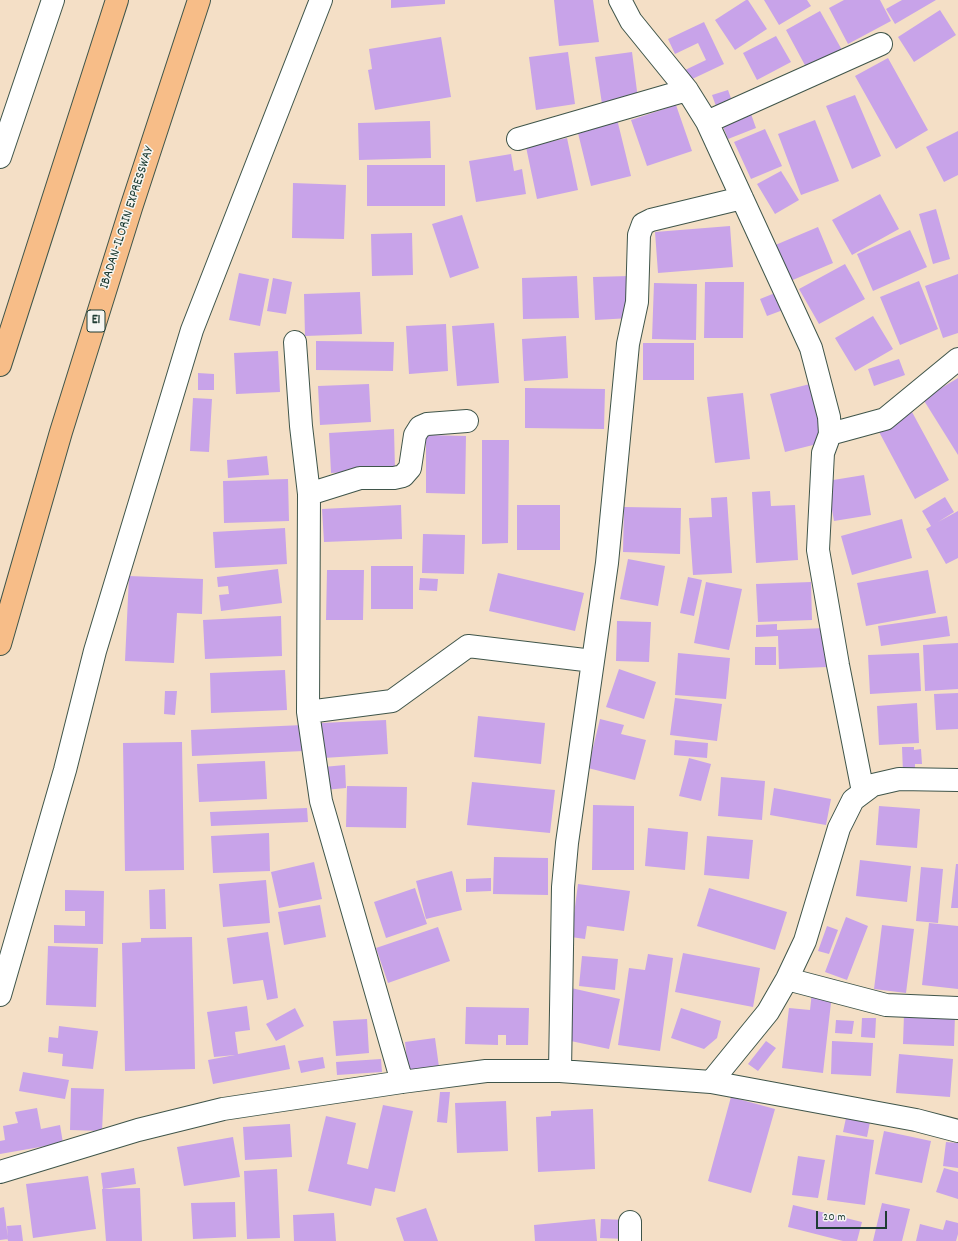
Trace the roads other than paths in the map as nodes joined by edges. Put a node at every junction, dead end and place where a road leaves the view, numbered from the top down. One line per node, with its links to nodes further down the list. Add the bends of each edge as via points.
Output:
1 (53, 0): 10 (street)
2 (117, 0): 14 (highway)
3 (199, 0): 18 (highway, IBADAN-ILORIN EXPRESSWAY / E1, via 66,417)
4 (321, 0): 24 (street, via 192,330 95,651 65,770)
5 (620, 0): 7 (street, via 631,21)
6 (881, 44): 8 (street)
7 (687, 90): 8 (street); 9 (street)
8 (706, 122): 11 (street)
9 (518, 139)
10 (0, 157)
11 (742, 198): 16 (street, via 811,348 829,417); 19 (street, via 651,220 643,224 639,235 637,302 628,344 607,563)
12 (295, 342): 17 (street)
13 (958, 359): 16 (street, via 885,418)
14 (0, 365)
15 (467, 421): 17 (street, via 427,424 420,427 415,435 410,468 403,476 360,478)
16 (830, 434): 22 (street, via 823,453 818,550)
17 (309, 494): 20 (street)
18 (0, 644)
19 (593, 661): 20 (street, via 468,646 392,701); 26 (street, via 563,887)
20 (308, 712): 27 (street, via 321,802)
21 (958, 780): 22 (street, via 899,779 873,785)
22 (863, 792): 23 (street, via 853,800 839,828 805,941)
23 (787, 979): 25 (street, via 886,1005); 28 (street, via 768,1012)
24 (0, 995)
25 (958, 1008)
26 (560, 1071): 27 (street, via 486,1071); 28 (street)
27 (402, 1082): 30 (street, via 223,1109 138,1130)
28 (711, 1082): 29 (street, via 916,1120)
29 (958, 1131)
30 (0, 1172)

